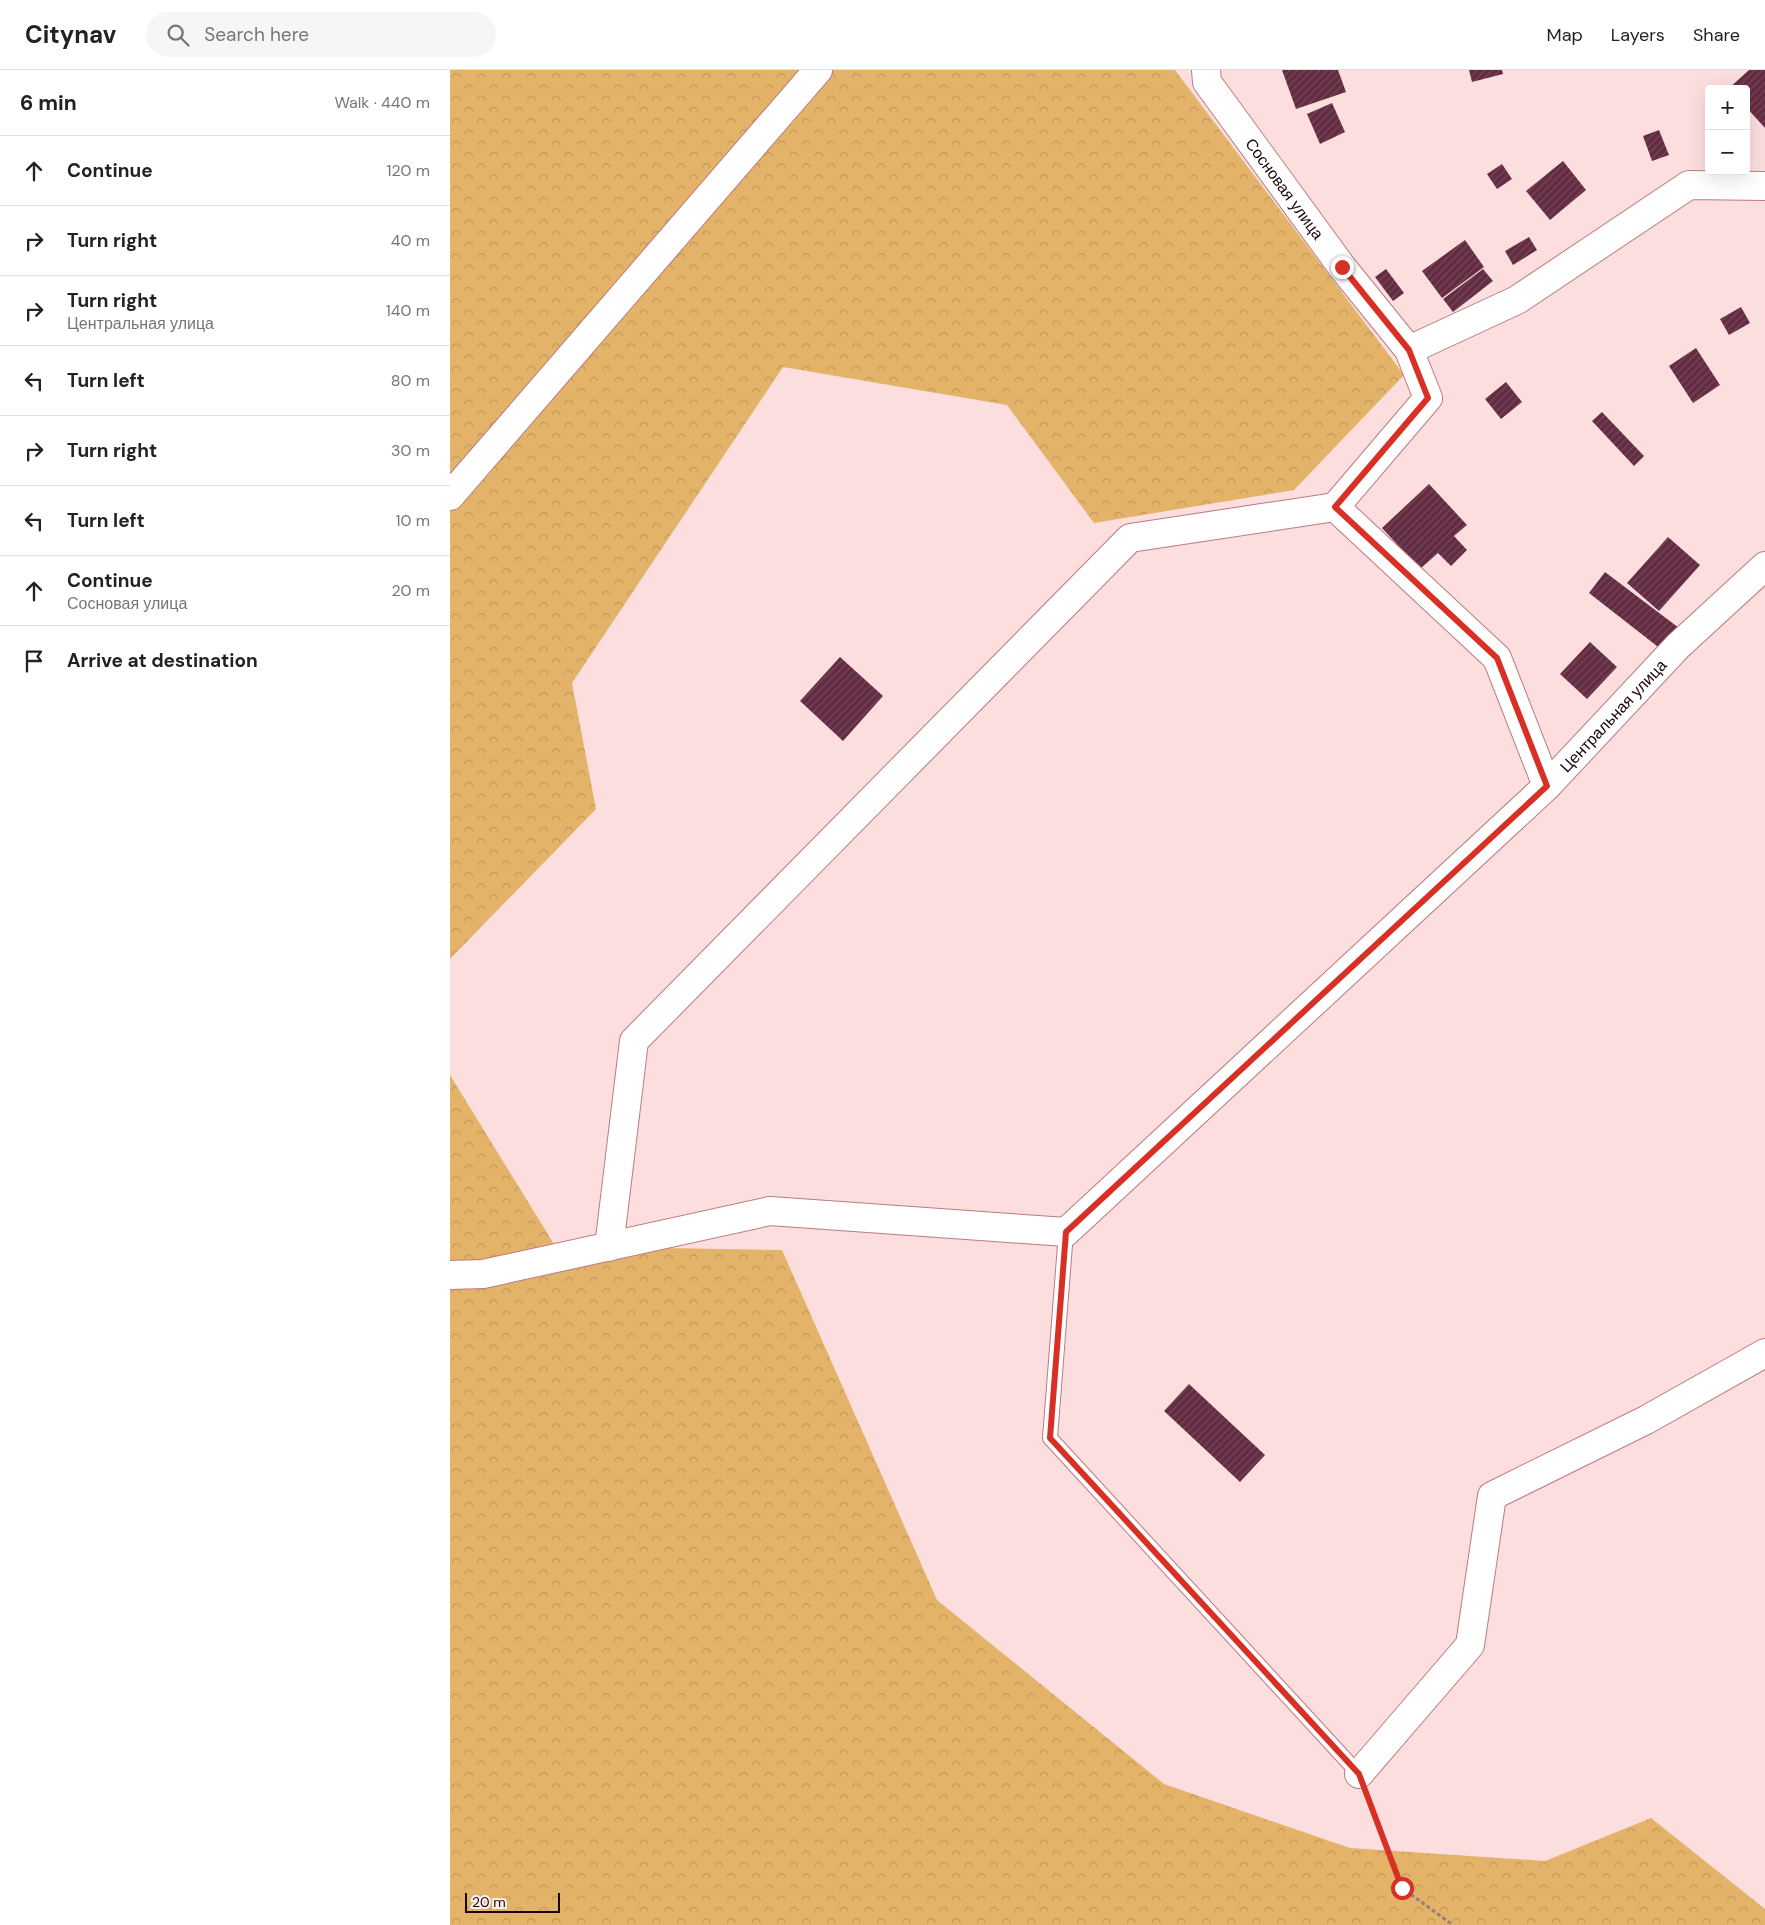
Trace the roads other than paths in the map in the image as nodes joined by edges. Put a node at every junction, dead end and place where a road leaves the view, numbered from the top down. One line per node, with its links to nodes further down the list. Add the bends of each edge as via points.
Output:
1 (818, 70): 5 (street)
2 (1206, 70): 4 (street, Сосновая улица, via 1207,82 1342,267)
3 (1765, 186): 4 (street, via 1689,185 1517,300)
4 (1409, 350): 6 (street, Сосновая улица, via 1428,398)
5 (450, 496)
6 (1335, 507): 8 (street, via 1497,658); 10 (street, via 1130,538 634,1041)
7 (1765, 566): 8 (street, Центральная улица, via 1678,646)
8 (1547, 786): 9 (street, Центральная улица)
9 (1066, 1232): 10 (street, via 770,1211); 13 (lane, via 1050,1438)
10 (609, 1247): 11 (street, via 483,1274)
11 (450, 1275)
12 (1765, 1353): 13 (street, via 1646,1420 1492,1496 1470,1645)
13 (1359, 1774)

